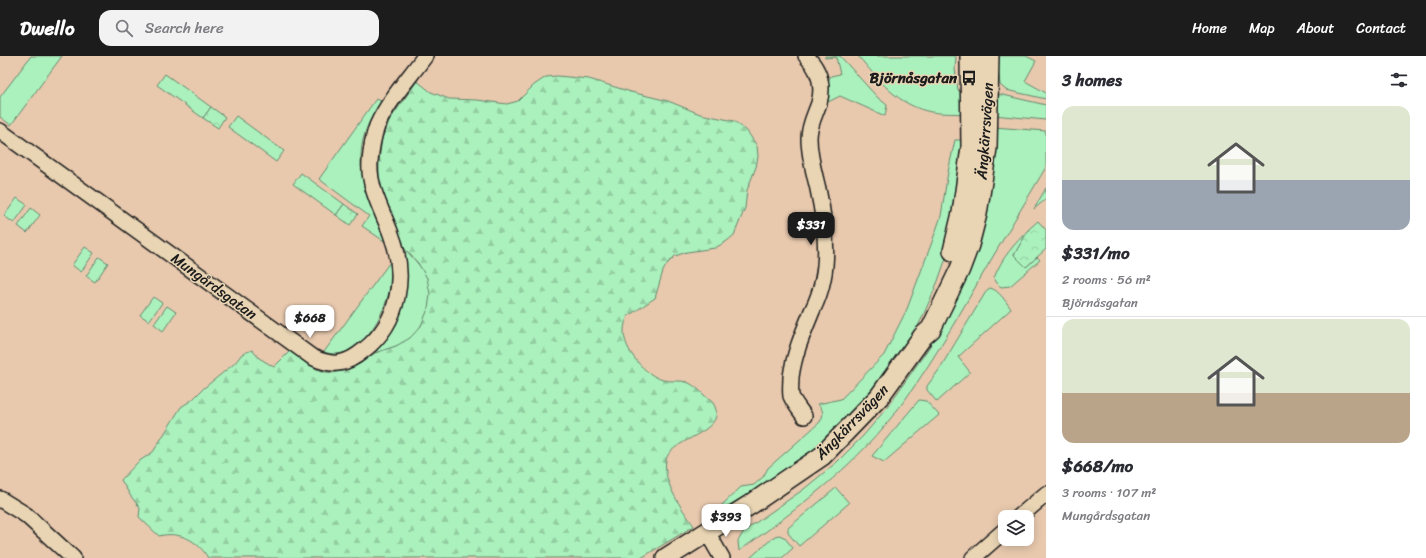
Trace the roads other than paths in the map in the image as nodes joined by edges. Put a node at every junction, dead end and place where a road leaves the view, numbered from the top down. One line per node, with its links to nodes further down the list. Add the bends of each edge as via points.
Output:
1 (425, 56): 5 (street, Mungårdsgatan, via 384,113 372,146 370,165 374,192 399,260 400,277 396,304 385,328 376,339 344,363 333,364 312,357)
2 (806, 56): 7 (street, via 812,61 821,81 819,103 809,136 824,224 825,260 820,293 799,343 790,386 791,396)
3 (970, 56): 6 (street, Ängkärrsvägen, via 971,147 962,213 949,267 922,327)
4 (988, 56): 6 (street, Ängkärrsvägen, via 987,148 977,214 960,269 931,330)
5 (0, 131)
6 (923, 336): 11 (street, Ängkärrsvägen, via 879,398 822,456)
7 (804, 416)
8 (1046, 494): 10 (street)
9 (0, 499): 13 (street, via 26,515)
10 (1027, 510)
11 (707, 532): 14 (street, Ängkärrsvägen); 15 (street)
12 (998, 536): 16 (street)
13 (73, 558)
14 (666, 558)
15 (722, 558)
16 (973, 558)

